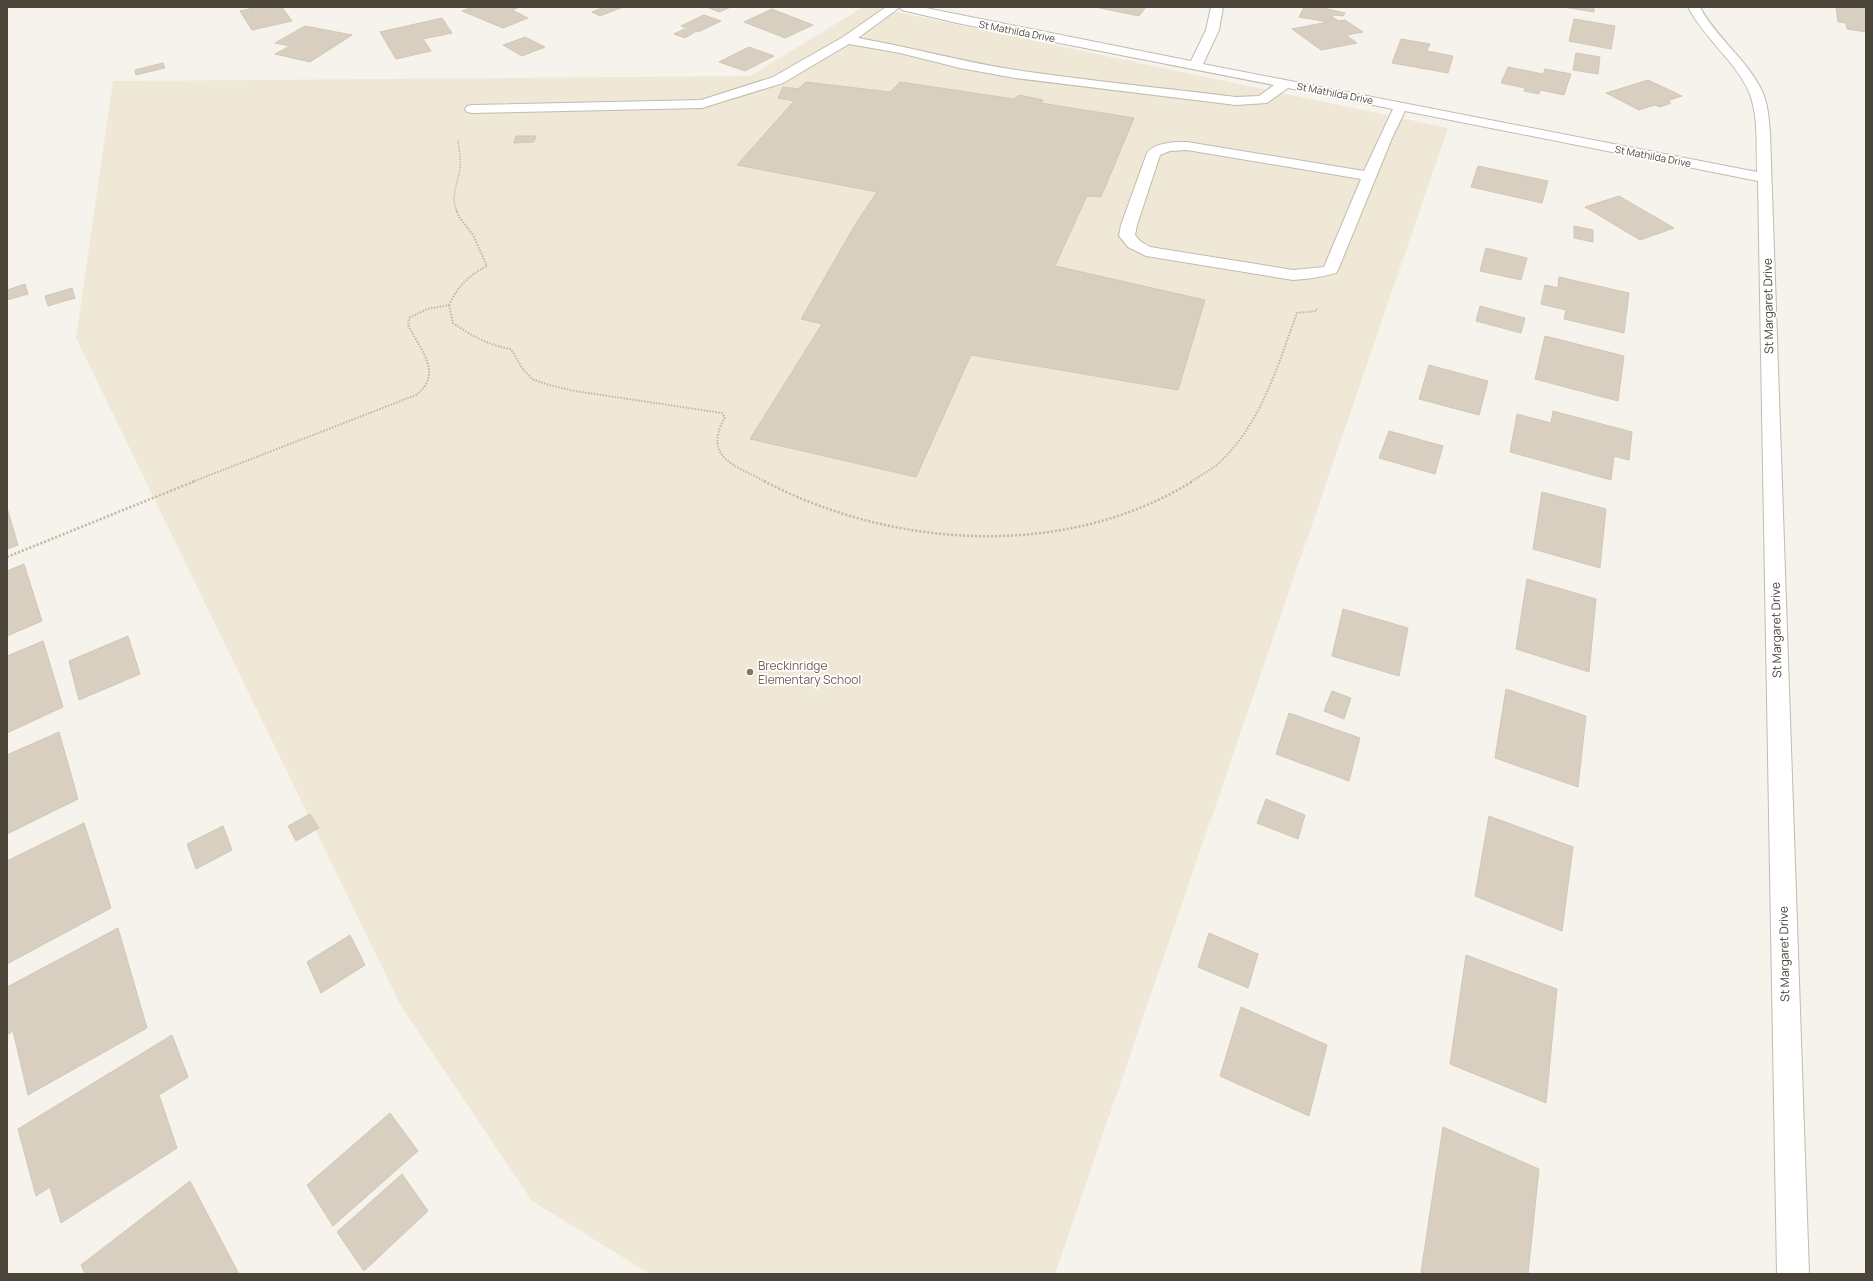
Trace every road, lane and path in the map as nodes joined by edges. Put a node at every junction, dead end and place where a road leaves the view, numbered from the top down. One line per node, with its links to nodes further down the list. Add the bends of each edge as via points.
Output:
1 (894, 7): 5 (street)
2 (906, 7): 6 (street, St Mathilda Drive)
3 (1217, 7): 6 (street, via 1211,32)
4 (1694, 7): 11 (street, St Margaret Drive, via 1712,36 1755,91 1761,110)
5 (847, 40): 7 (street, via 1015,74 1236,101 1262,100); 9 (street, via 778,80 702,104)
6 (1196, 65): 7 (street, St Mathilda Drive)
7 (1286, 83): 8 (street, St Mathilda Drive)
8 (1401, 106): 10 (street); 11 (street, St Mathilda Drive)
9 (472, 109): 13 (path, via 458,140 460,169 454,189 454,205 473,235 487,266 477,270 455,290)
10 (1369, 176): 12 (street); 12 (street, via 1187,146 1168,147 1154,153 1129,225 1127,236 1134,244 1146,251 1293,275)
11 (1765, 178): 15 (street, St Margaret Drive)
12 (1330, 270): 13 (path, via 1316,311 1297,313 1256,414 1240,440 1220,462 1153,504 1106,520 1056,531 1007,535 964,536 911,529 853,516 807,501 765,482 723,458 717,444 718,429 724,417 722,413 549,386 532,379 510,349 475,338 454,323)
13 (448, 305): 14 (path, via 427,309 409,318 408,325 430,368 431,375 429,383 416,396 352,418)
14 (7, 557)
15 (1793, 1274)

